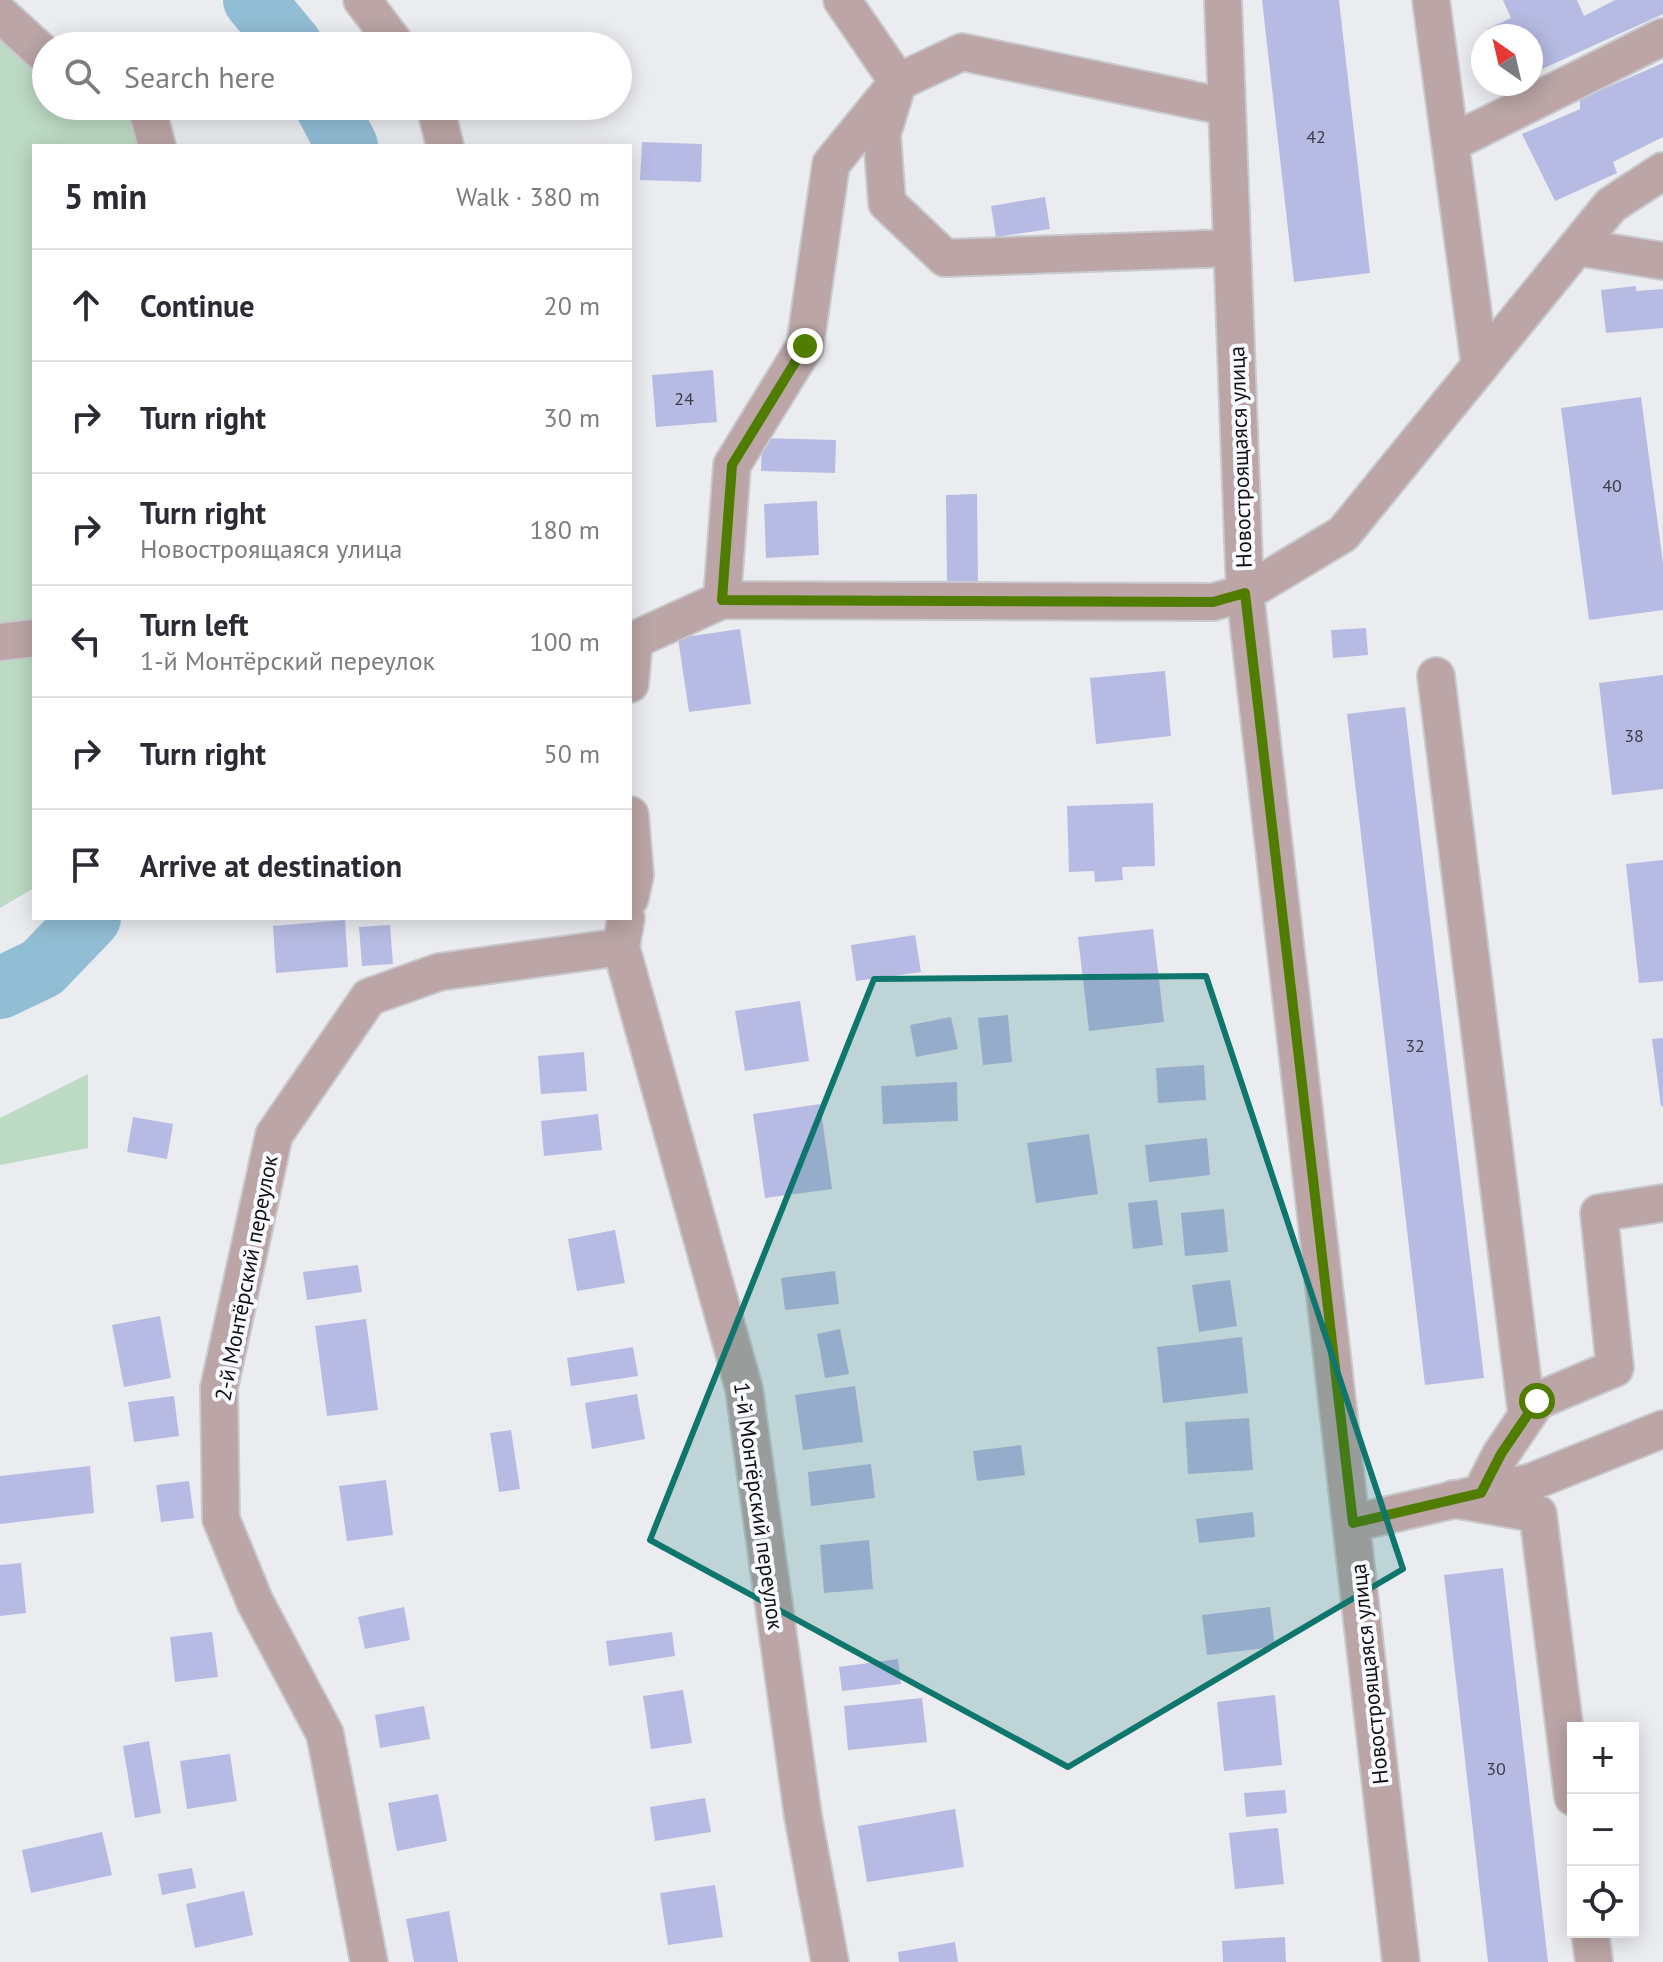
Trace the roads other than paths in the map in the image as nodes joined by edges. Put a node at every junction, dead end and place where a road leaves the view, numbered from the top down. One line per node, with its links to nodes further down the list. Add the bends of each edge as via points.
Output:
1 (362, 0): 7 (street)
2 (376, 0): 8 (street)
3 (842, 0): 11 (street)
4 (1223, 0): 12 (street, Новостроящаяся улица)
5 (1431, 0): 15 (street)
6 (0, 14): 10 (street)
7 (386, 32)
8 (395, 32)
9 (1663, 37): 15 (street)
10 (32, 43)
11 (898, 82): 12 (street, via 962,52); 20 (street, via 882,134 887,203 945,258); 24 (street, via 831,164 805,346 732,465)
12 (1227, 107): 20 (street, Новостроящаяся улица)
13 (150, 120): 16 (street)
14 (438, 120): 17 (street)
15 (1451, 143): 22 (street)
16 (156, 144)
17 (444, 144)
18 (1663, 171): 19 (street, via 1611,205)
19 (1577, 247): 21 (street); 22 (street)
20 (1232, 248): 23 (street, Новостроящаяся улица)
21 (1663, 261)
22 (1480, 366): 23 (street, via 1343,534)
23 (1245, 593): 24 (street, via 1213,602); 36 (street, Новостроящаяся улица)
24 (722, 600): 25 (street)
25 (632, 637)
26 (32, 638): 27 (street)
27 (0, 642)
28 (1436, 676): 33 (street)
29 (632, 839): 30 (street)
30 (632, 889)
31 (623, 933): 39 (street, 2-й Монтёрский переулок, via 439,972 369,997 274,1135 219,1388 221,1519 255,1602 325,1734); 40 (street, 1-й Монтёрский переулок, via 744,1389 803,1816)
32 (1663, 1203): 33 (street, via 1599,1213 1615,1368 1537,1401)
33 (1527, 1416): 35 (street)
34 (1663, 1429): 35 (street, via 1531,1482)
35 (1467, 1496): 36 (street); 37 (street, via 1538,1514)
36 (1353, 1523): 41 (street, Новостроящаяся улица)
37 (1573, 1794)
38 (1591, 1938): 42 (street)
39 (369, 1962)
40 (830, 1962)
41 (1401, 1962)
42 (1594, 1962)

